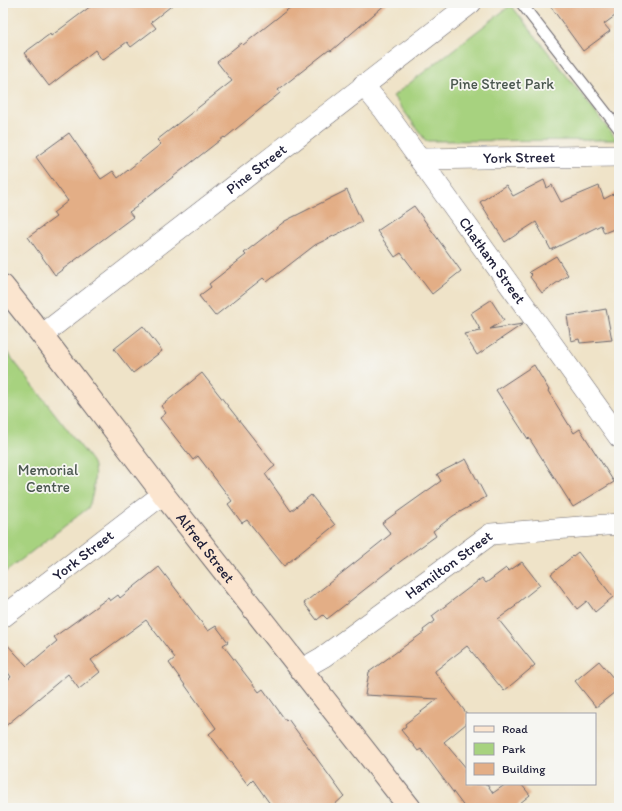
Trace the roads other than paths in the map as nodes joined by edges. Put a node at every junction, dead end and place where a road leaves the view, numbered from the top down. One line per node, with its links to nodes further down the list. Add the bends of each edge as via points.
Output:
1 (471, 3): 3 (street, Pine Street)
2 (521, 3): 4 (lane)
3 (363, 85): 6 (street, Chatham Street); 8 (street, Pine Street)
4 (619, 129)
5 (619, 156): 6 (street, York Street)
6 (419, 159): 9 (street, Chatham Street)
7 (3, 286): 8 (street, Alfred Street)
8 (42, 335): 10 (street, Alfred Street)
9 (619, 437)
10 (163, 494): 12 (street, York Street); 13 (street, Alfred Street)
11 (619, 524): 13 (street, Hamilton Street, via 491,534)
12 (3, 617)
13 (302, 669): 14 (street, Alfred Street)
14 (410, 808)

